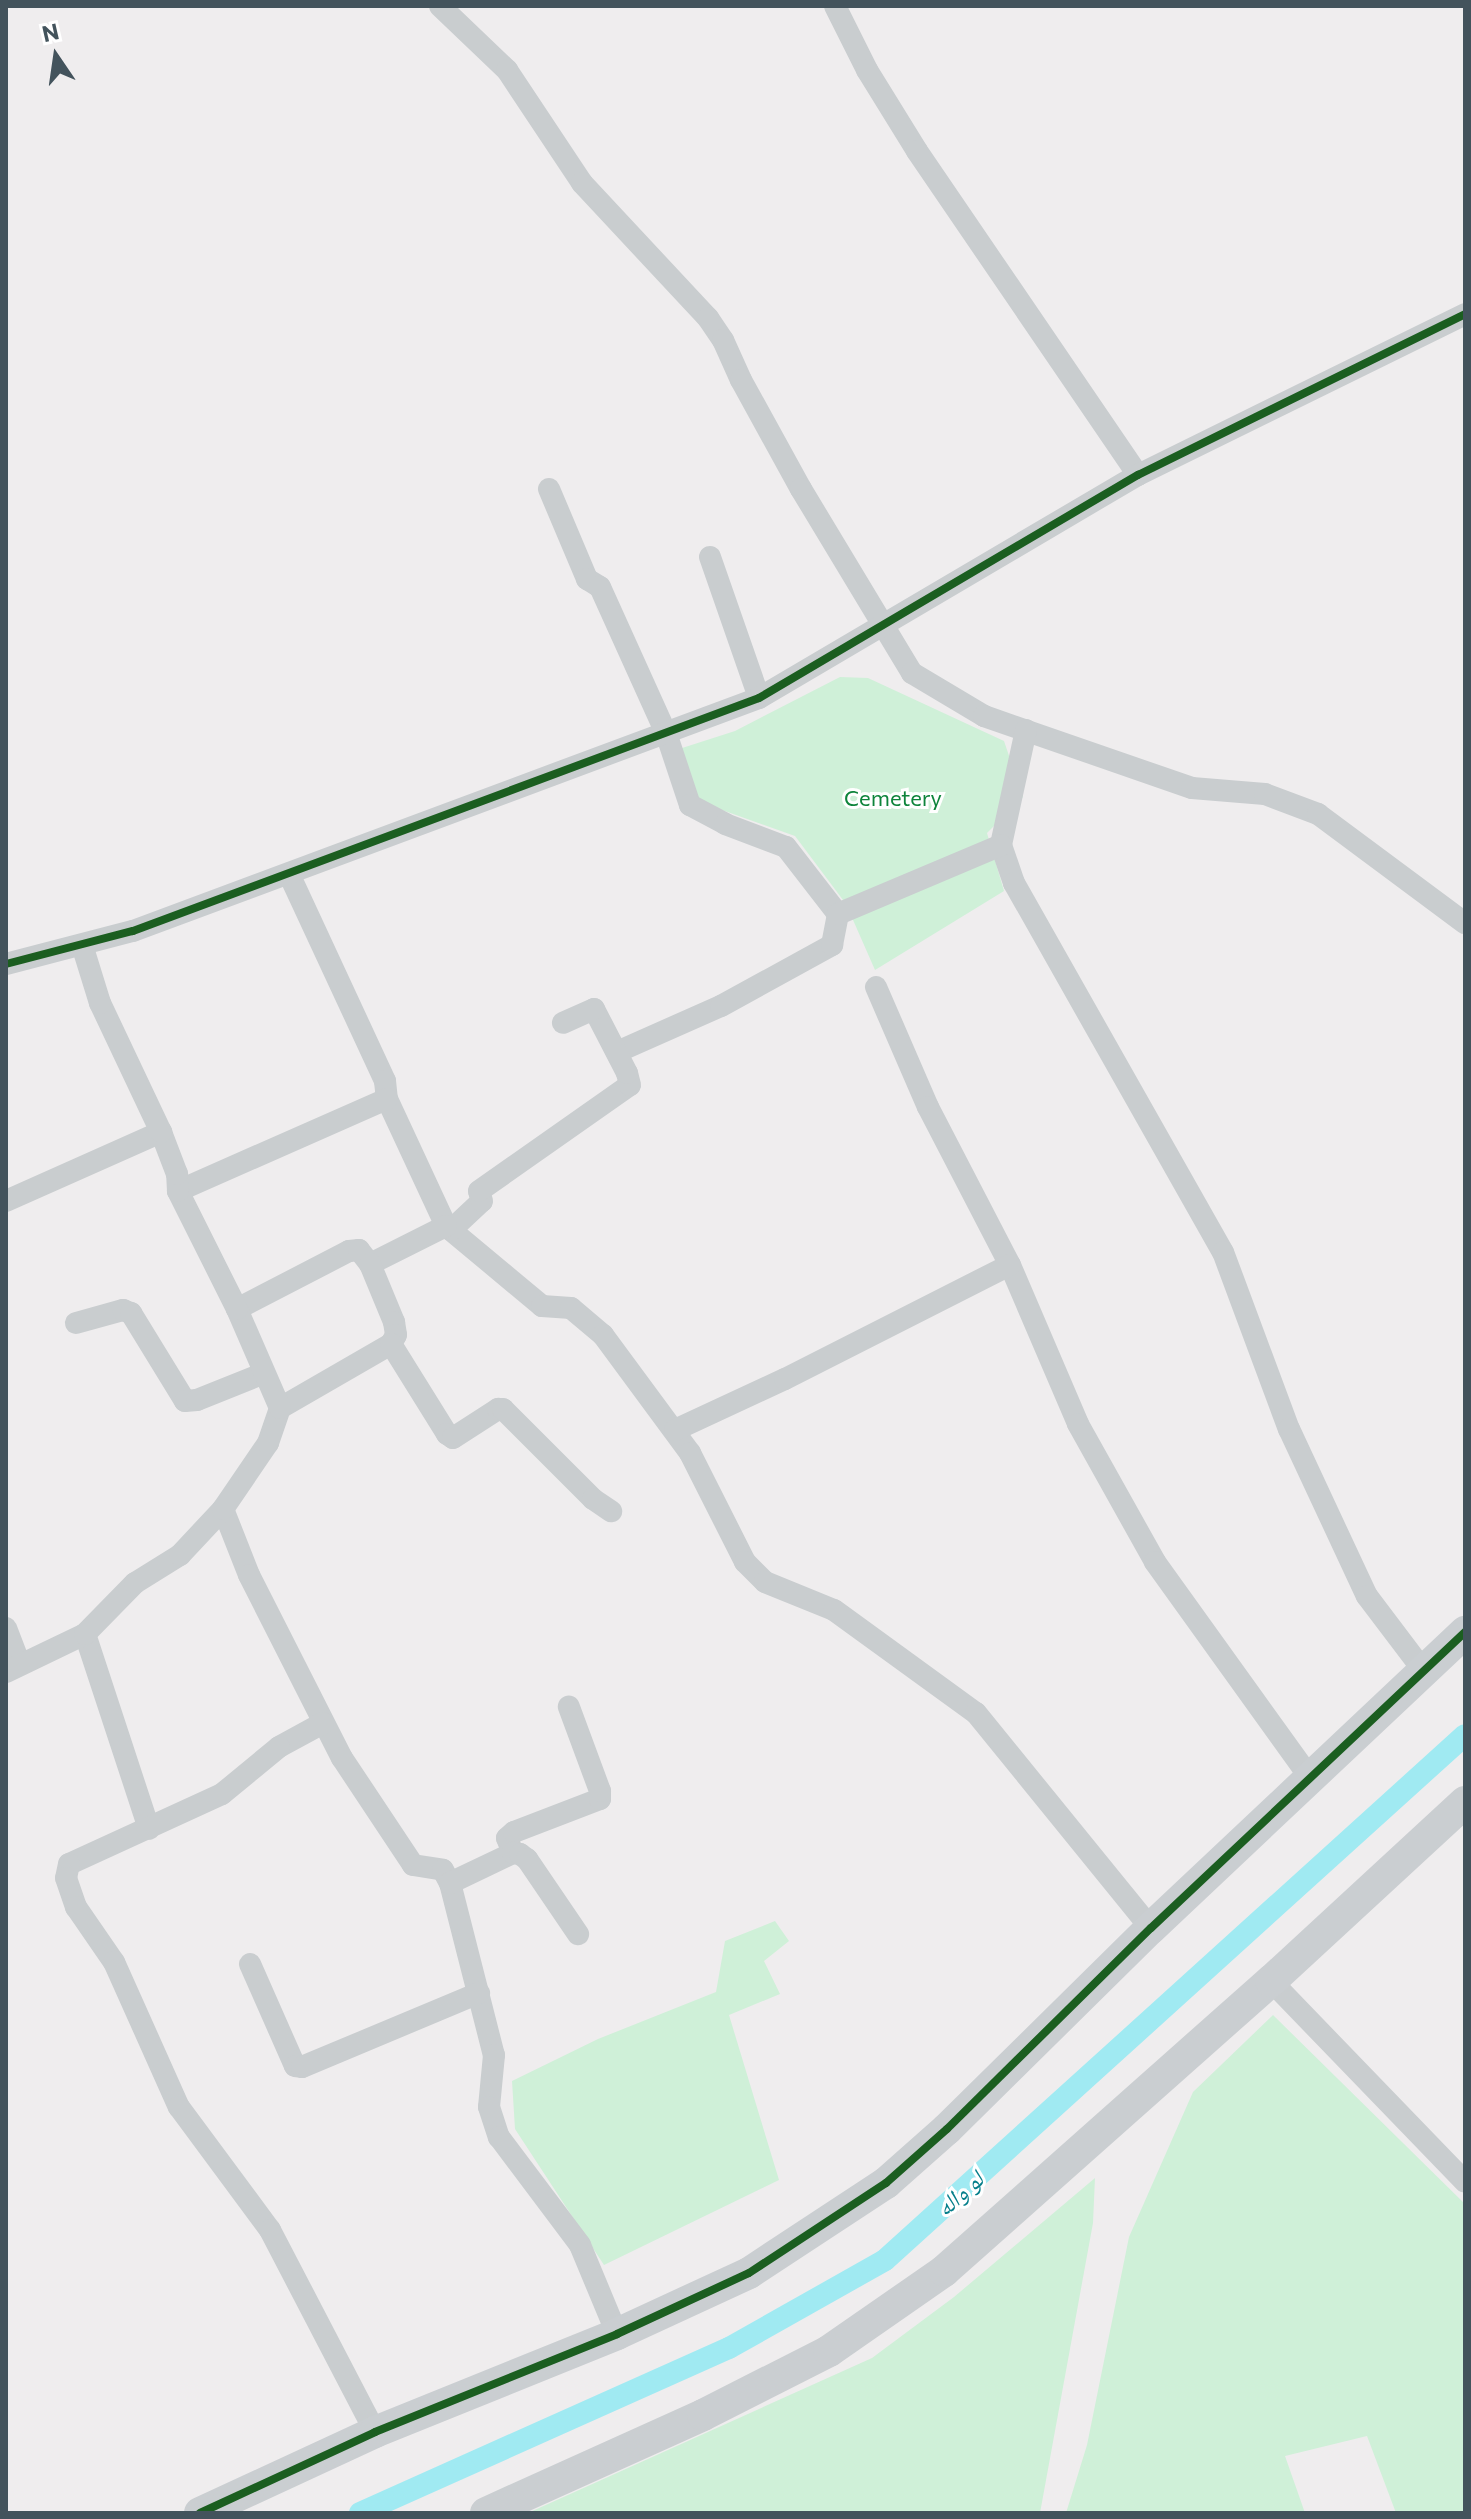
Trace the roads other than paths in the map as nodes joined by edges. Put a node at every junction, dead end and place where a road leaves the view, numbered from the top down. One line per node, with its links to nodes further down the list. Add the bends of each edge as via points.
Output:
1 (440, 6): 7 (street, via 507,70 582,183 716,329)
2 (835, 6): 4 (street, via 917,151)
3 (1465, 314): 4 (street)
4 (1138, 475): 7 (street)
5 (549, 489): 10 (street, via 587,579 600,587)
6 (710, 557): 8 (street)
7 (883, 628): 8 (street); 9 (street, via 912,673 984,716)
8 (759, 698): 10 (street)
9 (1026, 730): 11 (street); 14 (street, via 1192,788 1265,794 1318,814)
10 (666, 733): 12 (street); 13 (street, via 690,805 786,847)
11 (1001, 845): 13 (street); 39 (street, via 1014,883 1223,1252 1289,1429 1367,1596)
12 (289, 874): 15 (street); 20 (street, via 385,1081)
13 (838, 914): 19 (street, via 832,945 721,1006)
14 (1465, 923)
15 (82, 945): 16 (street); 21 (street, via 100,1003)
16 (6, 964)
17 (876, 987): 26 (street, via 928,1107)
18 (563, 1023): 19 (street, via 594,1009)
19 (617, 1052): 24 (street, via 630,1085 479,1191 482,1201)
20 (387, 1099): 22 (street); 24 (street)
21 (161, 1132): 22 (street); 23 (street)
22 (178, 1191): 27 (street)
23 (6, 1201)
24 (448, 1228): 25 (street); 32 (street, via 542,1306 571,1308 603,1335)
25 (370, 1264): 27 (street, via 359,1250 349,1251); 29 (street, via 394,1322)
26 (1010, 1265): 32 (street); 42 (street, via 1078,1424 1155,1562)
27 (237, 1309): 30 (street)
28 (76, 1323): 30 (street, via 123,1310 131,1313 185,1401)
29 (391, 1344): 31 (street); 34 (street, via 447,1434 453,1438 503,1409)
30 (264, 1373): 31 (street)
31 (280, 1408): 33 (street, via 268,1443)
32 (675, 1430): 47 (street, via 745,1562 765,1582 834,1610 976,1713)
33 (223, 1509): 37 (street, via 180,1555 135,1583); 41 (street, via 249,1575)
34 (611, 1511)
35 (6, 1628): 38 (street)
36 (1465, 1632): 39 (street)
37 (85, 1634): 38 (street); 44 (street)
38 (13, 1668)
39 (1423, 1670): 42 (street)
40 (569, 1707): 45 (street, via 600,1799 514,1832 507,1838)
41 (323, 1723): 44 (street, via 279,1747 222,1794); 46 (street, via 413,1865 443,1870)
42 (1310, 1778): 47 (street)
43 (1465, 1802): 50 (street)
44 (149, 1829): 54 (street, via 66,1867 76,1907 114,1962 179,2107 270,2230)
45 (513, 1853): 46 (street); 48 (street, via 527,1859)
46 (450, 1883): 51 (street)
47 (1151, 1928): 53 (street, via 886,2183 749,2273)
48 (578, 1934)
49 (250, 1964): 51 (street, via 295,2066 302,2067)
50 (1271, 1981): 52 (street); 56 (street, via 944,2271 829,2351 703,2415)
51 (479, 1993): 53 (street, via 494,2055 489,2107 499,2137 580,2245)
52 (1465, 2182)
53 (617, 2334): 54 (street)
54 (375, 2432): 55 (street)
55 (200, 2513)
56 (486, 2513)

